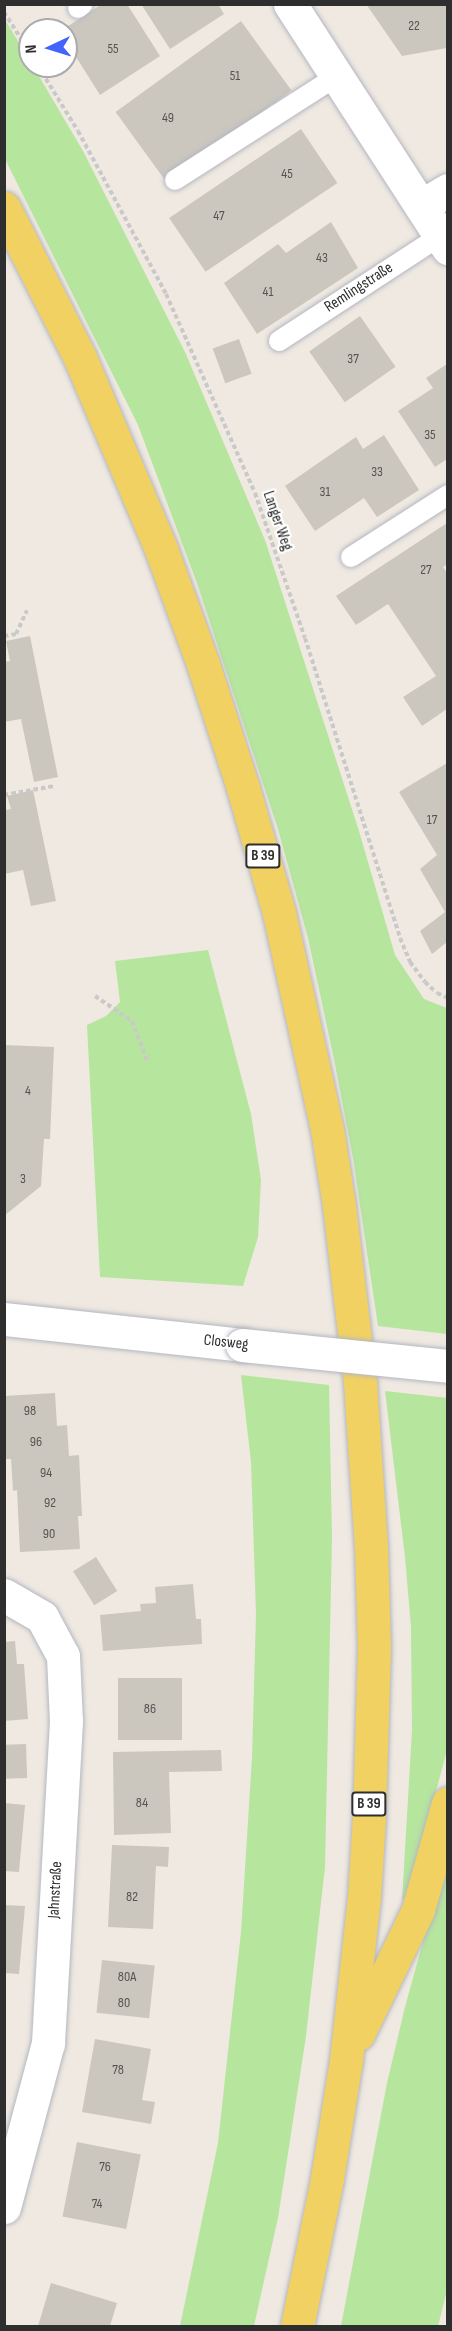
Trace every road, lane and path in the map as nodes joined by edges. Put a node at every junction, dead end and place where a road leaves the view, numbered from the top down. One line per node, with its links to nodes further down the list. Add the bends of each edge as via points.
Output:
1 (290, 4): 4 (street, Remlingstraße)
2 (4, 12): 3 (path)
3 (18, 34)
4 (336, 76): 6 (lane); 7 (street, Remlingstraße)
5 (45, 78): 18 (path, Langer Weg, via 166,294 255,493 400,938 410,962 425,982)
6 (176, 180)
7 (434, 198): 9 (street, Remlingstraße)
8 (4, 208): 24 (main road, B 39, via 84,369 161,549 203,664 279,913 327,1129 361,1392 374,1647 364,1898)
9 (444, 242): 10 (lane, Remlingstraße)
10 (279, 341)
11 (447, 495): 12 (lane)
12 (351, 557)
13 (27, 610): 14 (path, via 15,634)
14 (4, 636)
15 (54, 786): 16 (path)
16 (4, 795)
17 (95, 996): 19 (path, via 132,1021)
18 (447, 998)
19 (148, 1063)
20 (4, 1319): 21 (street, Closweg, bridge)
21 (447, 1366)
22 (4, 1595): 25 (street, Jahnstraße, via 42,1617 63,1656 66,1721 48,2043)
23 (447, 1803): 24 (main road, via 418,1910)
24 (346, 2060): 26 (main road, B 39)
25 (7, 2186)
26 (297, 2326)

